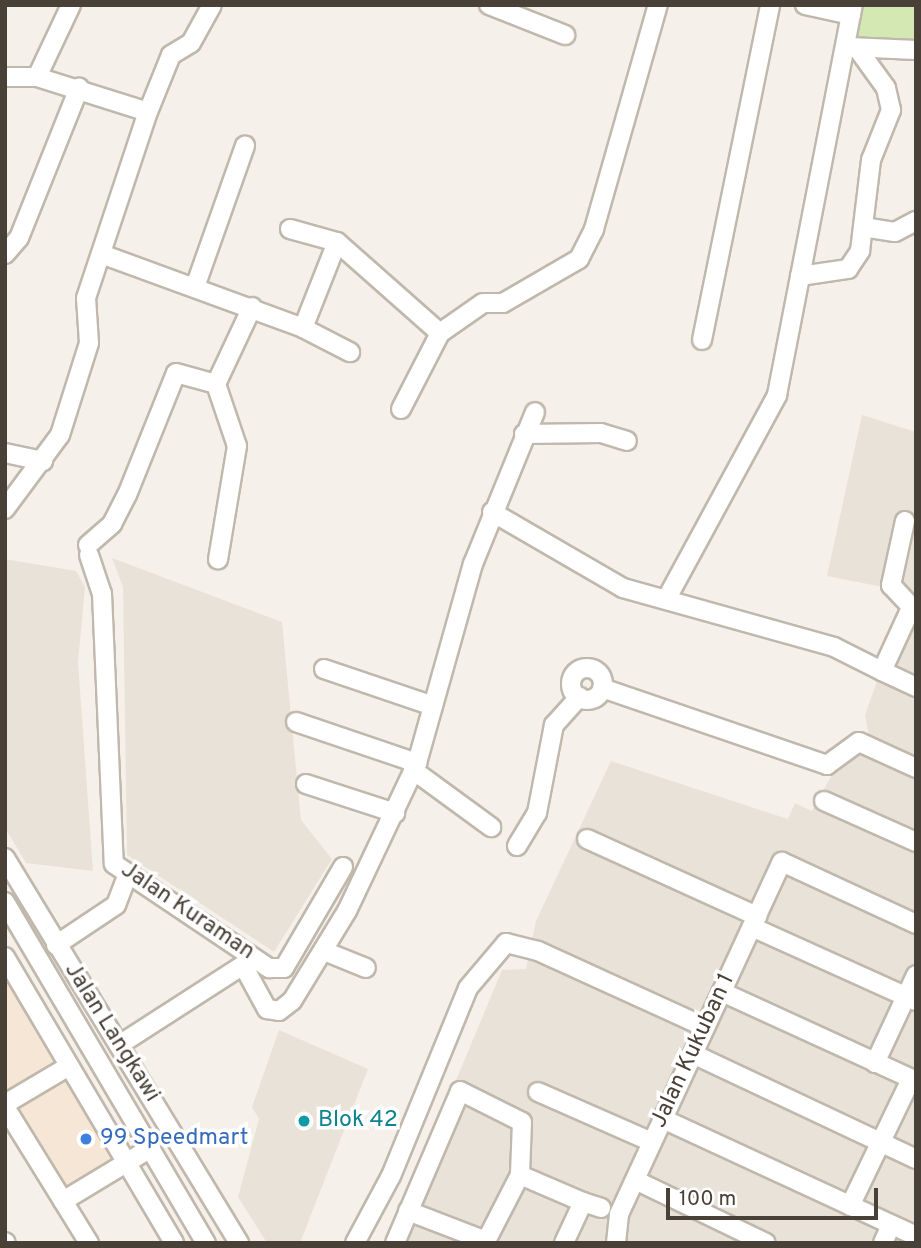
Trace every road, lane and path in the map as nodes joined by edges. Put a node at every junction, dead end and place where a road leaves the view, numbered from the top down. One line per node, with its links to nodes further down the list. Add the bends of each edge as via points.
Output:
1 (71, 5): 11 (street)
2 (212, 5): 14 (street, via 191,43 171,55)
3 (489, 5): 8 (street)
4 (658, 5): 26 (street, via 594,229 579,259 503,303 482,303)
5 (770, 5): 27 (street)
6 (805, 5): 7 (street)
7 (852, 10): 9 (street)
8 (565, 35)
9 (851, 47): 10 (street); 17 (street, via 886,88 891,110 871,160); 22 (street)
10 (916, 50)
11 (37, 76): 12 (street); 13 (street)
12 (5, 77)
13 (79, 88): 14 (street); 20 (street, via 19,238)
14 (148, 112): 21 (street)
15 (245, 146): 23 (street)
16 (916, 221): 17 (street, via 895,232)
17 (863, 228): 22 (street, via 860,251 848,269)
18 (290, 229): 19 (street)
19 (337, 242): 25 (street); 26 (street)
20 (5, 254)
21 (104, 255): 23 (street); 35 (street, via 86,298 89,343 60,435)
22 (800, 276): 40 (street, via 777,395)
23 (195, 287): 24 (street)
24 (252, 307): 25 (street); 29 (street)
25 (303, 328): 28 (street)
26 (440, 333): 30 (street)
27 (702, 340)
28 (350, 352)
29 (216, 384): 39 (street, via 237,446); 60 (street, Jalan Kuraman, via 176,373 127,495 111,524 88,550 102,594 114,864)
30 (401, 409)
31 (535, 411): 32 (street)
32 (524, 434): 33 (street, via 601,433); 37 (street)
33 (626, 441)
34 (5, 453): 35 (street)
35 (43, 461): 36 (street)
36 (5, 509)
37 (492, 512): 40 (street, via 624,588); 47 (street)
38 (905, 521): 41 (street, via 891,585)
39 (218, 559)
40 (667, 598): 43 (street, via 834,647)
41 (913, 611): 43 (street)
42 (324, 669): 47 (street)
43 (883, 671): 44 (street)
44 (916, 687)
45 (602, 688): 46 (street, via 593,698); 46 (street, via 596,670 582,669 572,680); 50 (street, via 827,765 859,742)
46 (579, 697): 57 (street, via 554,725 537,813)
47 (433, 706): 49 (street)
48 (296, 722): 49 (street)
49 (415, 766): 53 (street); 54 (street)
50 (916, 768)
51 (306, 784): 53 (street)
52 (824, 801): 56 (street)
53 (395, 813): 65 (street)
54 (491, 827)
55 (587, 839): 63 (street)
56 (916, 842)
57 (517, 846)
58 (5, 858): 66 (street, Jalan Langkawi)
59 (343, 867): 62 (street, Jalan Kuraman)
60 (127, 876): 66 (street, via 116,905); 69 (street, Jalan Kuraman)
61 (5, 902): 85 (street, Jalan Langkawi)
62 (318, 913): 65 (street); 69 (street, Jalan Kuraman, via 284,968)
63 (754, 921): 64 (street, Jalan Kukuban 1, via 782,862); 72 (street, Jalan Kukuban 1); 73 (street)
64 (916, 923)
65 (340, 924): 67 (street)
66 (57, 945): 75 (street, Jalan Langkawi)
67 (324, 951): 69 (street, via 279,1011 267,1009); 70 (street)
68 (5, 957): 78 (street)
69 (249, 963): 75 (street)
70 (366, 968)
71 (916, 975): 73 (street)
72 (722, 992): 74 (street, Jalan Kukuban 1); 77 (street)
73 (911, 998): 77 (street)
74 (705, 1027): 76 (street, Jalan Kukuban 1); 102 (street, via 538,951 506,943 468,988 391,1175)
75 (119, 1045): 101 (street, Jalan Langkawi)
76 (693, 1054): 82 (street, Jalan Kukuban 1); 84 (street)
77 (875, 1063): 79 (street)
78 (69, 1066): 81 (street); 87 (street)
79 (913, 1080): 84 (street)
80 (538, 1092): 83 (street)
81 (5, 1105): 90 (street)
82 (663, 1119): 83 (street, Jalan Kukuban 1); 92 (street)
83 (652, 1142): 89 (street, Jalan Kukuban 1)
84 (880, 1142): 86 (street); 92 (street)
85 (151, 1148): 87 (street); 100 (street, Jalan Langkawi)
86 (916, 1159)
87 (126, 1163): 90 (street); 99 (street)
88 (520, 1175): 91 (street); 94 (street, via 522,1122 460,1091); 97 (street)
89 (635, 1180): 105 (street, Jalan Kukuban 1, via 619,1214); 106 (street)
90 (63, 1201): 98 (street)
91 (583, 1202): 93 (street); 104 (street)
92 (850, 1206): 95 (street)
93 (601, 1208)
94 (408, 1211): 97 (street); 103 (street)
95 (891, 1225): 96 (street); 107 (street)
96 (916, 1236)
97 (485, 1242)
98 (89, 1243)
99 (174, 1243)
100 (206, 1243)
101 (239, 1243)
102 (355, 1243)
103 (395, 1243)
104 (564, 1243)
105 (616, 1243)
106 (766, 1243)
107 (883, 1243)

